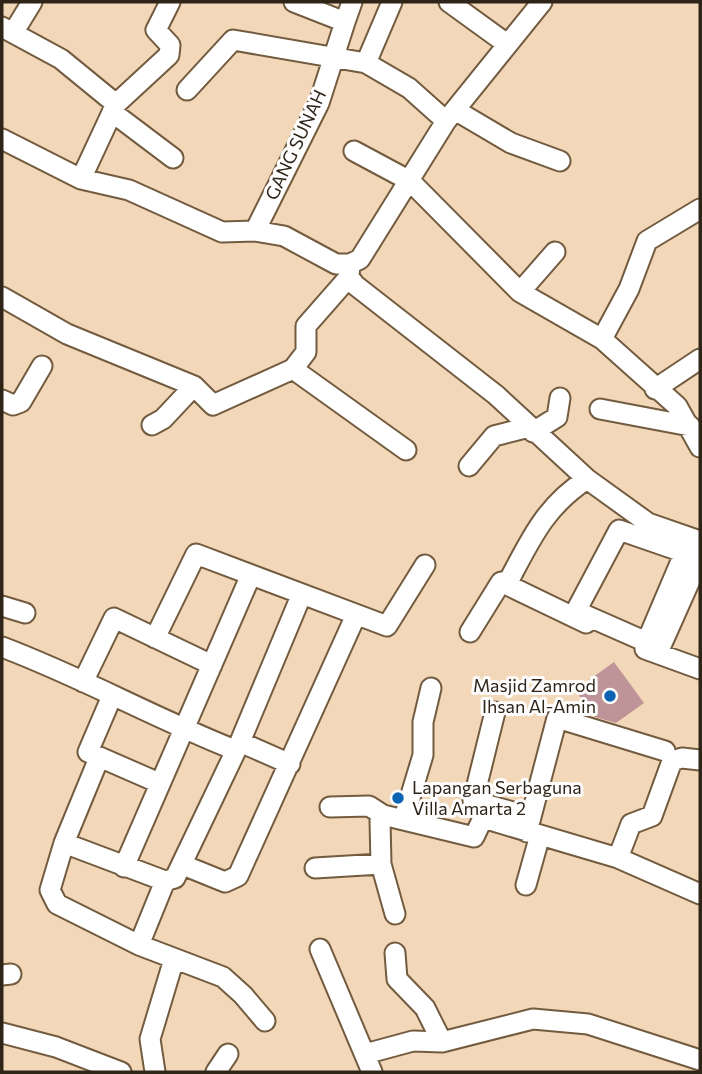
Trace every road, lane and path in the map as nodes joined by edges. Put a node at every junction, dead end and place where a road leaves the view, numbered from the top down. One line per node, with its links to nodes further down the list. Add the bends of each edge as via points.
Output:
1 (32, 2): 9 (street)
2 (352, 2): 8 (street, GANG SUNAH)
3 (392, 2): 12 (street)
4 (449, 2): 10 (street)
5 (542, 2): 10 (street)
6 (166, 3): 14 (street, via 156,30 170,45 169,55)
7 (305, 4): 8 (street)
8 (345, 22): 11 (street, GANG SUNAH)
9 (7, 30): 14 (street, via 61,59)
10 (508, 44): 15 (street)
11 (333, 57): 12 (street); 13 (street, via 233,40); 23 (street, GANG SUNAH, via 318,103)
12 (366, 63): 15 (street)
13 (187, 90)
14 (114, 108): 18 (street); 20 (street)
15 (451, 116): 19 (street); 21 (street)
16 (2, 139): 20 (street)
17 (354, 151): 21 (street)
18 (173, 158)
19 (560, 161)
20 (81, 179): 23 (street, via 129,190 222,232)
21 (410, 181): 25 (street); 26 (street)
22 (700, 209): 28 (street, via 647,241 629,289)
23 (255, 231): 25 (street, via 284,236)
24 (555, 252): 26 (street)
25 (350, 271): 31 (street, via 306,326 306,352); 39 (street, via 496,394)
26 (520, 292): 28 (street)
27 (2, 297): 32 (street, via 67,334)
28 (602, 339): 33 (street)
29 (700, 359): 33 (street)
30 (42, 366): 35 (street, via 21,402 13,405)
31 (293, 369): 32 (street, via 213,405); 41 (street)
32 (194, 386): 37 (street)
33 (655, 389): 38 (street, via 677,406)
34 (560, 398): 39 (street, via 557,417)
35 (2, 400)
36 (600, 409): 38 (street)
37 (152, 425)
38 (690, 426): 40 (street)
39 (531, 430): 42 (street, via 494,436); 43 (street)
40 (700, 447)
41 (406, 450)
42 (470, 466)
43 (587, 479): 44 (street, via 648,523); 48 (street, via 544,515)
44 (700, 541)
45 (695, 557): 45 (street, via 647,641 576,611 619,530)
46 (425, 565): 52 (street, via 387,626)
47 (250, 577): 49 (street); 54 (street, via 196,554); 56 (street)
48 (507, 584): 53 (street, via 501,582); 57 (street, via 667,660)
49 (301, 596): 52 (street); 63 (street)
50 (2, 606): 51 (street)
51 (25, 612)
52 (356, 615): 67 (street)
53 (470, 632)
54 (155, 638): 56 (street); 58 (street, via 113,618)
55 (2, 647): 58 (street)
56 (212, 665): 62 (street)
57 (700, 669)
58 (83, 682): 60 (street)
59 (431, 688): 71 (street, via 423,722 424,755)
60 (112, 696): 62 (street); 65 (street, via 88,749)
61 (495, 712): 72 (street, via 473,801)
62 (183, 730): 63 (street); 68 (street)
63 (238, 746): 67 (street); 76 (street)
64 (665, 751): 72 (street, via 557,718)
65 (99, 758): 68 (street); 73 (street)
66 (700, 760): 74 (street, via 672,761 652,816 631,824)
67 (290, 764): 76 (street, via 236,879 225,882)
68 (159, 783): 77 (street)
69 (330, 807): 70 (street, via 369,806)
70 (383, 815): 71 (street); 75 (street)
71 (404, 818): 72 (street, via 474,837 484,818)
72 (533, 828): 74 (street); 80 (street)
73 (64, 843): 77 (street); 85 (street, via 50,890 54,901)
74 (618, 858): 82 (street)
75 (382, 864): 78 (street); 84 (street)
76 (183, 865): 79 (street, via 175,878)
77 (124, 867): 79 (street)
78 (314, 868)
79 (165, 881): 85 (street)
80 (526, 885)
81 (678, 893): 83 (street)
82 (700, 894)
83 (700, 902)
84 (395, 914)
85 (139, 944): 88 (street)
86 (320, 949): 93 (street)
87 (395, 953): 91 (street, via 397,979 425,1008)
88 (174, 959): 89 (street, via 223,977); 96 (street, via 150,1040)
89 (265, 1021)
90 (2, 1033): 95 (street, via 56,1047)
91 (442, 1042): 93 (street, via 413,1041); 94 (street, via 533,1019 588,1024)
92 (228, 1054): 97 (street)
93 (365, 1054): 98 (street)
94 (700, 1060)
95 (121, 1072)
96 (155, 1072)
97 (216, 1072)
98 (372, 1072)

